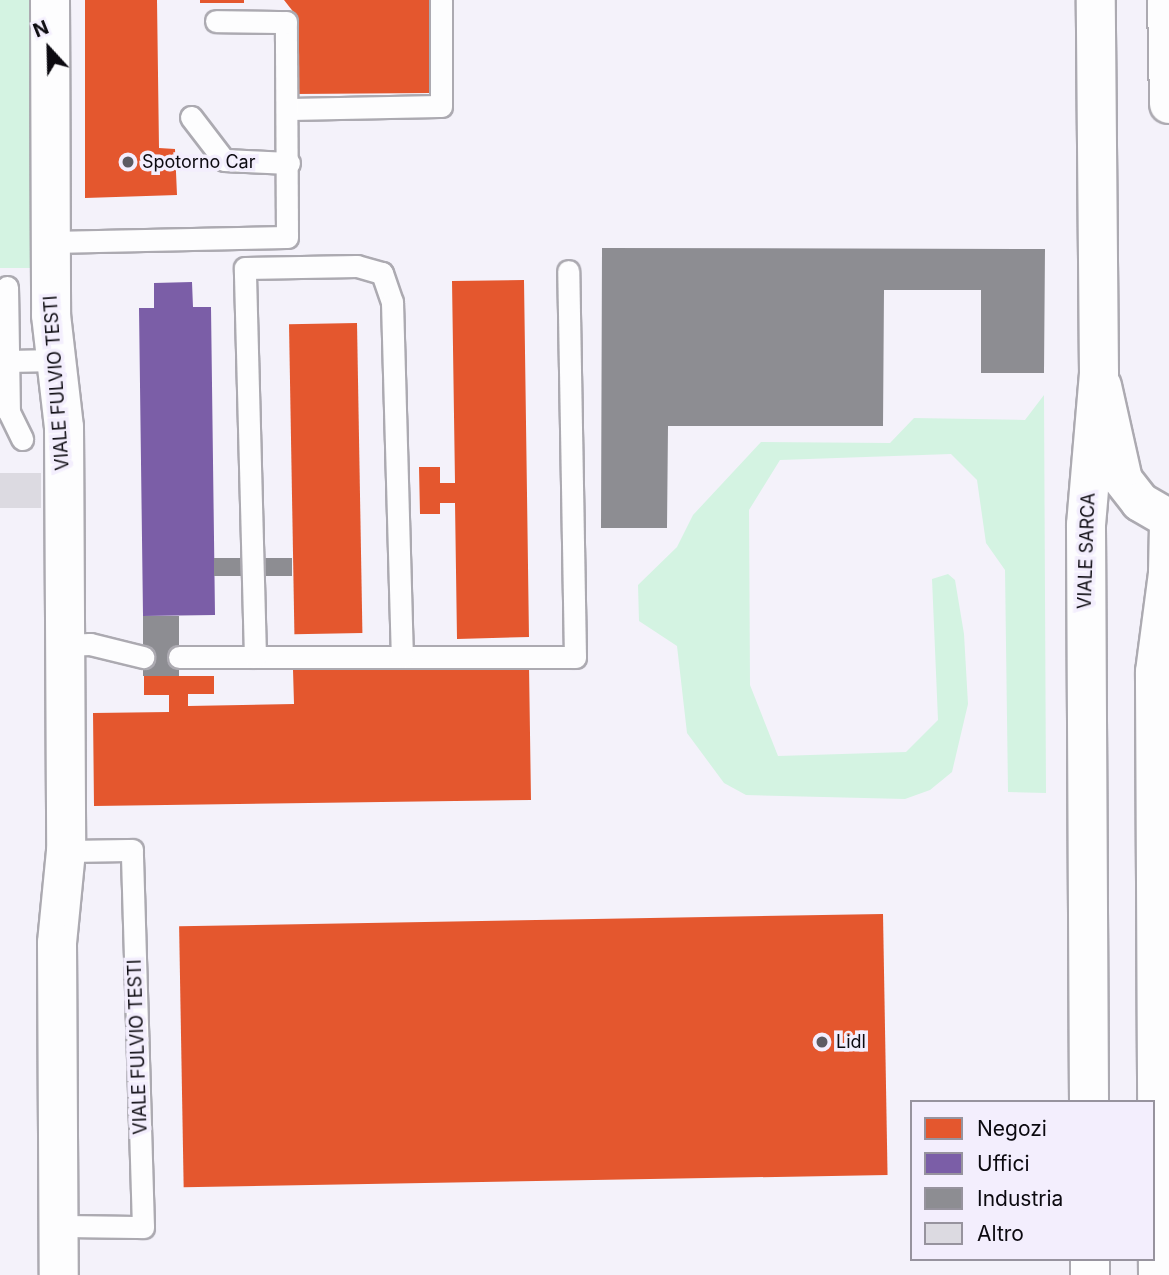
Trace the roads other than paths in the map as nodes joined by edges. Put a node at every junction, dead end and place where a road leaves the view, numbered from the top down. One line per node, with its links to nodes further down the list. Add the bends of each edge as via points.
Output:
1 (50, 0): 10 (street, VIALE FULVIO TESTI)
2 (440, 0): 7 (lane, via 441,106)
3 (1167, 0): 6 (street)
4 (1096, 1): 15 (street, VIALE SARCA)
5 (216, 21): 7 (lane, via 286,22)
6 (1169, 103)
7 (288, 109): 9 (lane)
8 (191, 117): 9 (lane, via 224,159)
9 (289, 163): 10 (lane, via 287,237)
10 (50, 242): 13 (street, VIALE FULVIO TESTI)
11 (568, 271): 23 (lane, via 575,657)
12 (7, 287): 14 (lane)
13 (56, 360): 14 (lane); 19 (street, VIALE FULVIO TESTI, via 64,427)
14 (8, 361): 16 (lane, via 9,412)
15 (1099, 374): 17 (street, via 1123,481 1140,502); 25 (street, VIALE SARCA, via 1086,525)
16 (22, 439)
17 (1169, 519)
18 (1169, 525): 28 (street, via 1168,573 1155,672)
19 (64, 645): 20 (lane, via 90,644); 24 (street, VIALE FULVIO TESTI)
20 (144, 657)
21 (179, 657): 22 (lane)
22 (256, 657): 23 (lane); 23 (lane, via 245,268 357,266 382,273 392,302)
23 (402, 657)
24 (66, 850): 26 (street, VIALE FULVIO TESTI, via 57,943); 26 (lane, VIALE FULVIO TESTI, via 132,850 143,1227)
25 (1089, 1100)
26 (59, 1226): 27 (street, VIALE FULVIO TESTI)
27 (59, 1275)
28 (1158, 1275)

